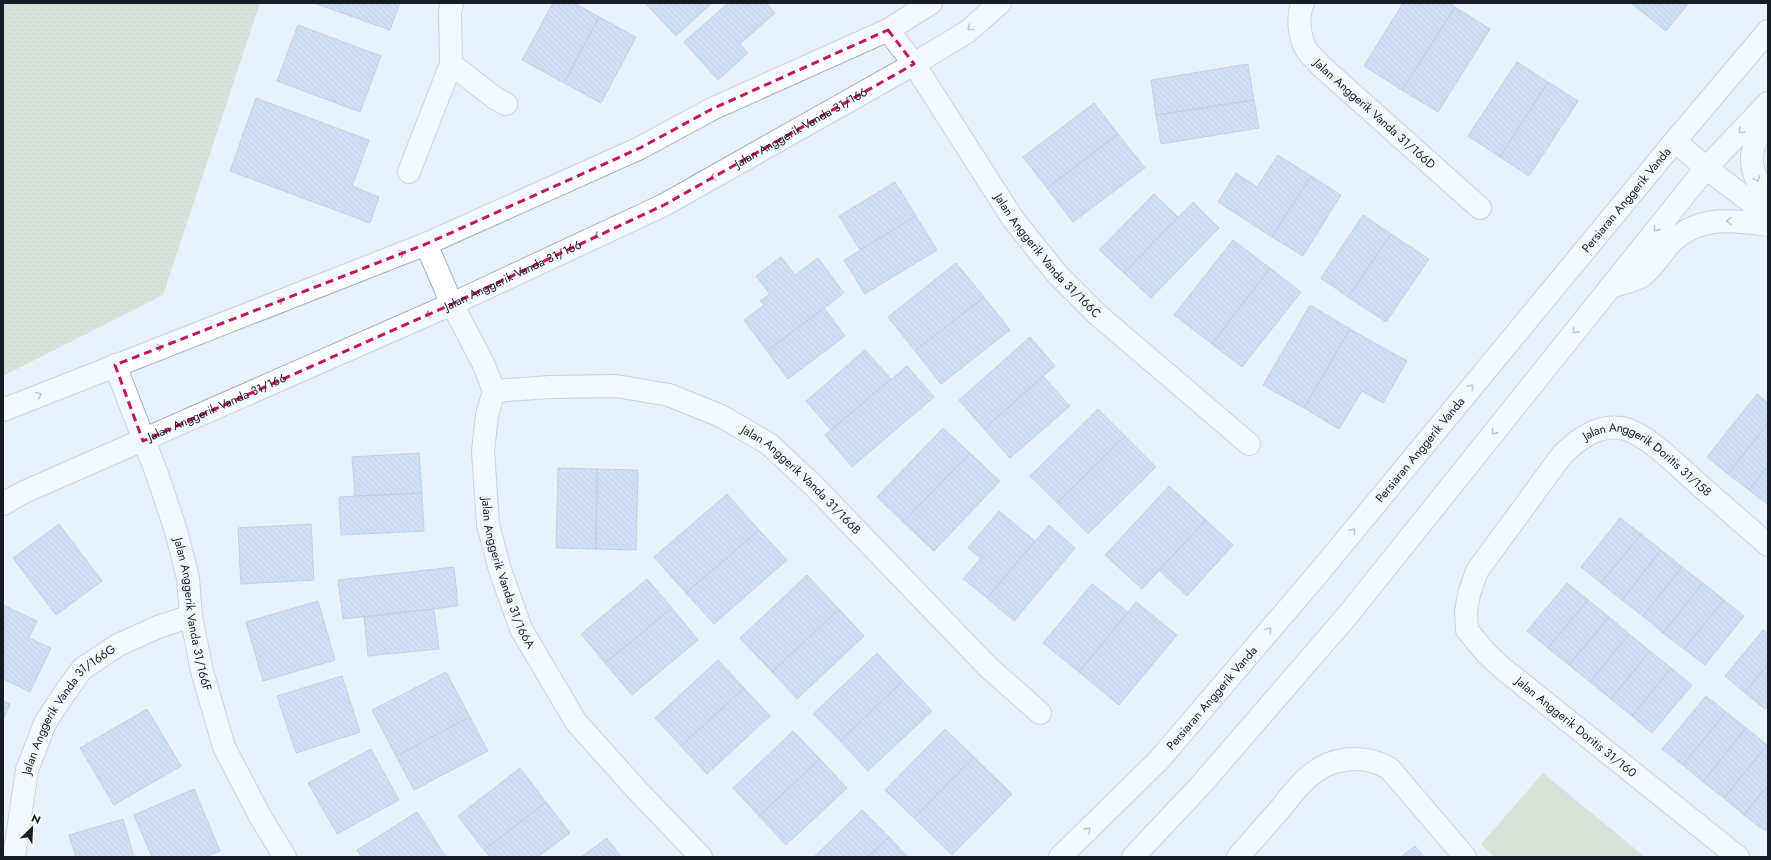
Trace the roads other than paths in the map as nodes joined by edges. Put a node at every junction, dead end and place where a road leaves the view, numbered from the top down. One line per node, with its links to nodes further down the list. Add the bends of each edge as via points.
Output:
1 (452, 3): 7 (street)
2 (931, 3): 5 (street)
3 (1000, 3): 8 (street, Jalan Anggerik Vanda 31/166, one-way to 8, via 967,32)
4 (1302, 3): 16 (street, Jalan Anggerik Vanda 31/166D, via 1299,29 1305,48 1321,66)
5 (888, 30): 8 (street, Jalan Anggerik Vanda 31/166C); 19 (street, via 712,109 640,148)
6 (1768, 31): 12 (street, Persiaran Anggerik Vanda)
7 (451, 64): 10 (street); 14 (street)
8 (914, 64): 21 (street, Jalan Anggerik Vanda 31/166, one-way to 21, via 664,205); 26 (street, Jalan Anggerik Vanda 31/166C, via 1013,219 1057,274 1098,315)
9 (1768, 103): 13 (street, one-way to 13)
10 (506, 104)
11 (1768, 117): 15 (street, one-way to 15, via 1754,143 1751,158 1756,180)
12 (1675, 141): 13 (street); 35 (street, Persiaran Anggerik Vanda, one-way to 12, via 1159,760 1316,576)
13 (1706, 168): 17 (street); 20 (street, one-way to 20)
14 (409, 172)
15 (1768, 201)
16 (1480, 208)
17 (1768, 215)
18 (1768, 225): 20 (street, one-way to 20, via 1714,221 1688,229 1673,241 1641,277)
19 (426, 244): 21 (street); 22 (street, one-way to 19)
20 (1610, 287): 36 (street, one-way to 36, via 1347,616 1200,786)
21 (452, 304): 23 (street); 25 (street, Jalan Anggerik Vanda 31/166, one-way to 25)
22 (115, 365): 24 (street, one-way to 22); 25 (street, Jalan Anggerik Vanda 31/166F)
23 (494, 391): 31 (street, Jalan Anggerik Vanda 31/166B, via 616,386 669,395 727,419 769,444 814,486 988,667); 34 (street, Jalan Anggerik Vanda 31/166A, via 487,415 483,451 488,525 500,570 521,629 576,722 636,790)
24 (3, 410)
25 (143, 441): 27 (street, Jalan Anggerik Vanda 31/166, via 22,493); 30 (street, Jalan Anggerik Vanda 31/166F, via 176,531 188,578)
26 (1249, 444)
27 (3, 504)
28 (1768, 545): 29 (street, Jalan Anggerik Doritis 31/158, via 1657,448 1636,433 1621,428 1604,429 1588,433 1562,455)
29 (1477, 571): 39 (street, Jalan Anggerik Doritis 31/160, via 1469,594 1467,630 1487,654)
30 (191, 616): 32 (street, Jalan Anggerik Vanda 31/166G, via 118,645 82,669 45,723 27,770); 33 (street, Jalan Anggerik Vanda 31/166F, via 202,672 224,747 261,818)
31 (1040, 713)
32 (14, 857)
33 (285, 857)
34 (701, 857)
35 (1060, 857)
36 (1133, 857)
37 (1238, 857): 38 (street, via 1307,778 1327,765 1346,759 1365,759 1389,768)
38 (1465, 857)
39 (1738, 857)

